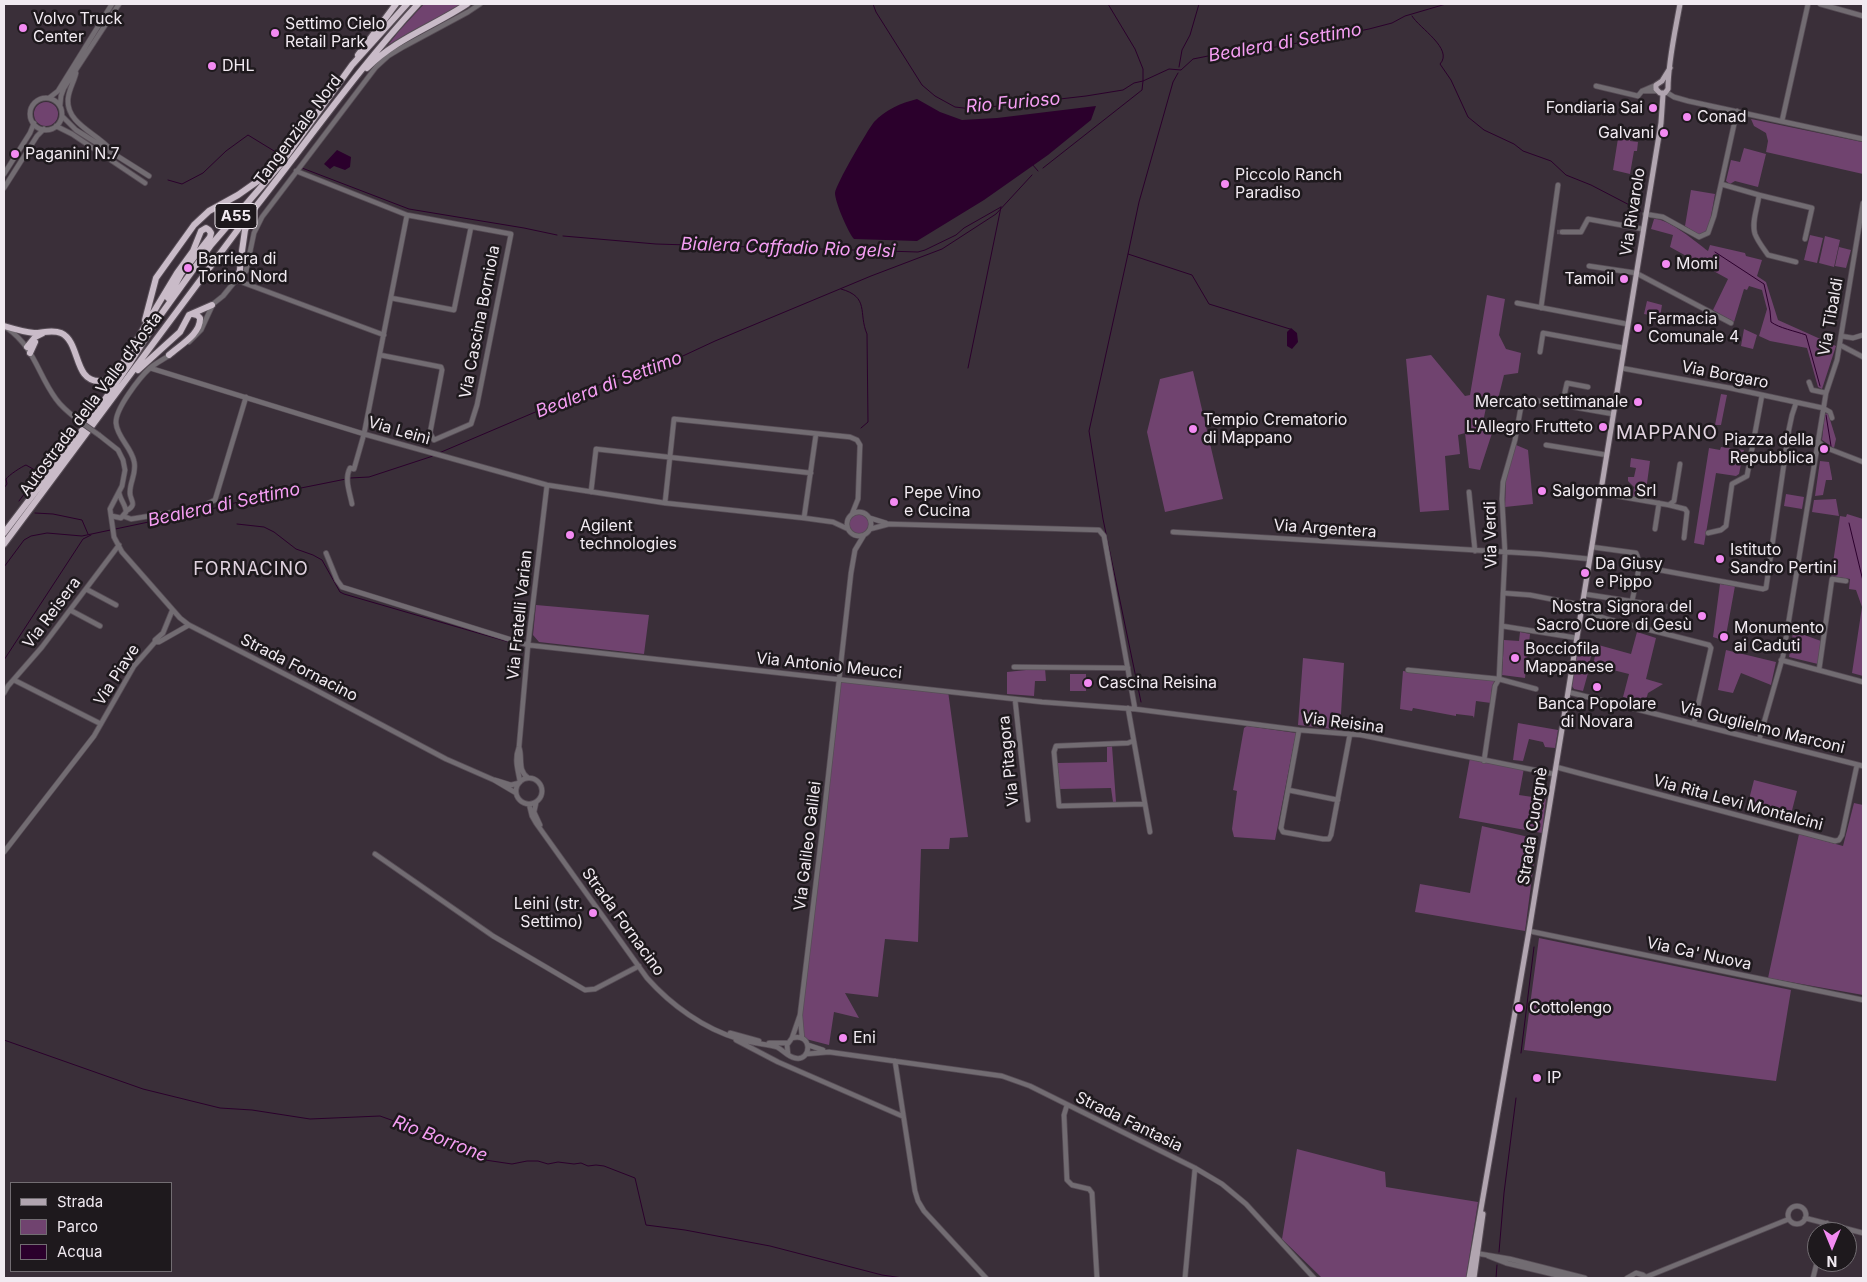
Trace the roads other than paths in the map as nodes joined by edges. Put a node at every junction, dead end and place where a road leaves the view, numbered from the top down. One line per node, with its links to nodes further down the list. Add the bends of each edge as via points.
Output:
1 (112, 4): 18 (street, via 58,91)
2 (119, 4): 13 (street)
3 (396, 4): 12 (highway, A55)
4 (407, 4): 12 (highway, Tangenziale Nord / A55)
5 (418, 4): 16 (highway, Tangenziale Nord / A55)
6 (467, 4): 16 (highway, A55, via 384,52)
7 (480, 4): 29 (street, via 381,62)
8 (1680, 4): 14 (main road, via 1670,68)
9 (1808, 4): 22 (street)
10 (1820, 4): 11 (street)
11 (1863, 16)
12 (352, 65): 28 (highway, Tangenziale Nord / A55)
13 (77, 71): 19 (street, via 64,88); 27 (street, via 68,101 70,111 76,121)
14 (1664, 82): 17 (main road); 17 (main road, Via Rivarolo)
15 (1596, 86): 17 (street, via 1638,96 1642,91)
16 (345, 91): 32 (highway, Tangenziale Nord / A55)
17 (1662, 91): 20 (street, via 1674,97); 40 (main road, Via Rivarolo)
18 (49, 98): 19 (street); 23 (street, via 35,103 31,113)
19 (60, 106): 21 (street)
20 (1737, 111): 22 (street); 34 (street)
21 (62, 116): 24 (street); 27 (street, via 76,130)
22 (1782, 120): 26 (street)
23 (34, 123): 25 (street); 30 (street)
24 (56, 126): 25 (street); 33 (street)
25 (44, 129): 36 (street)
26 (1863, 139)
27 (110, 150): 31 (street)
28 (280, 165): 39 (highway, Tangenziale Nord / A55); 63 (highway, via 209,211 194,225 156,278)
29 (296, 171): 41 (street, Via Cascina Borniola); 53 (street, via 259,222 247,269)
30 (4, 174)
31 (149, 176)
32 (278, 180): 52 (highway, Tangenziale Nord / A55); 53 (highway, via 245,230)
33 (145, 183)
34 (1721, 184): 37 (street); 40 (street, via 1710,230 1705,236 1699,237 1663,217)
35 (1558, 185): 45 (street)
36 (4, 188)
37 (1759, 195): 47 (street, via 1812,208); 48 (street, via 1755,234 1768,255)
38 (1863, 203): 44 (street, Via Tibaldi)
39 (238, 214): 46 (highway); 50 (highway, Tangenziale Nord / A55)
40 (1646, 214): 43 (main road, Via Rivarolo)
41 (407, 215): 42 (street, Via Cascina Borniola); 54 (street)
42 (471, 227): 54 (street, via 454,310); 73 (street, Via Cascina Borniola, via 510,234 471,424 434,440 430,433 441,367)
43 (1643, 229): 45 (street, via 1588,219 1581,232); 51 (main road, Via Rivarolo)
44 (1861, 230): 67 (street, Via Tibaldi)
45 (1557, 232): 57 (street)
46 (211, 234): 59 (highway, via 177,280); 63 (highway, via 208,229 201,231 192,251)
47 (1805, 239)
48 (1796, 262)
49 (1589, 266): 51 (street)
50 (192, 271): 59 (highway, Autostrada della Valle d'Aosta)
51 (1636, 273): 60 (street, Via Rivarolo); 61 (main road, Strada Cuorgnè)
52 (202, 279): 77 (highway, Autostrada della Valle d'Aosta)
53 (236, 280): 56 (street); 66 (street)
54 (391, 298): 66 (street)
55 (1517, 303): 57 (street)
56 (212, 305): 58 (highway); 72 (street, via 198,334)
57 (1541, 308): 61 (street)
58 (193, 314): 72 (highway, via 200,318 198,328); 77 (highway, via 180,332)
59 (157, 320): 123 (highway, Autostrada della Valle d'Aosta, via 99,408)
60 (1731, 323)
61 (1627, 324): 69 (main road, Strada Cuorgnè)
62 (4, 326): 64 (highway); 70 (street)
63 (142, 329): 64 (highway, via 114,375 98,381 82,371 67,337 54,331)
64 (41, 334): 70 (highway)
65 (1863, 335): 67 (street, via 1853,338)
66 (384, 336): 73 (street)
67 (1841, 336): 68 (street, Via Tibaldi)
68 (1840, 345): 74 (street); 80 (street, Via Tibaldi)
69 (1624, 348): 71 (street, via 1543,333); 76 (main road, Strada Cuorgnè)
70 (29, 350): 98 (street, bridge, via 56,399 118,450 124,460 125,477)
71 (1540, 352)
72 (169, 355): 75 (street)
73 (380, 355): 88 (street)
74 (1863, 357)
75 (150, 368): 82 (street, Via Leinì); 102 (street, via 120,408 116,422 134,462)
76 (1620, 368): 81 (street, Via Borgaro); 86 (main road, Strada Cuorgnè)
77 (128, 379): 128 (highway, Autostrada della Valle d'Aosta)
78 (1809, 382): 80 (street, via 1812,390)
79 (1588, 387): 84 (street, via 1567,382)
80 (1826, 393): 85 (street, Via Tibaldi)
81 (1762, 395): 83 (street, Via Borgaro); 125 (street, via 1747,476 1732,484 1726,526)
82 (246, 397): 88 (street, Via Leinì); 112 (street, via 215,500 199,508 131,519)
83 (1796, 402): 85 (street, Via Borgaro); 136 (street, via 1766,588)
84 (1562, 405): 86 (street, Via Verdi); 134 (street, Via Verdi, via 1522,401 1516,440 1503,482)
85 (1823, 408): 87 (street, via 1830,412); 90 (street)
86 (1613, 414): 92 (main road, Strada Cuorgnè)
87 (1832, 418)
88 (364, 434): 97 (street, Via Leinì); 107 (street, via 354,469 350,468 347,479)
89 (816, 434): 93 (street, via 674,419); 96 (street); 103 (street, via 857,440 860,445)
90 (1818, 440): 94 (street, via 1824,447); 153 (street)
91 (1546, 445): 92 (street)
92 (1607, 454): 101 (main road, Strada Cuorgnè)
93 (670, 457): 96 (street); 99 (street, via 596,449); 104 (street)
94 (1863, 462)
95 (1680, 464): 109 (street, via 1674,501)
96 (811, 473): 114 (street)
97 (547, 485): 99 (street, Via Leinì); 152 (street, Via Fratelli Varian)
98 (119, 492): 106 (street); 108 (street)
99 (591, 492): 104 (street, Via Leinì)
100 (1469, 492): 132 (street)
101 (1600, 493): 105 (street); 130 (main road, Strada Cuorgnè)
102 (130, 496): 106 (street); 112 (street, via 132,505)
103 (858, 498): 110 (street); 111 (street)
104 (665, 503): 114 (street, Via Leinì)
105 (1659, 503): 109 (street); 120 (street)
106 (123, 504): 108 (street, via 117,502); 112 (street)
107 (352, 504)
108 (113, 505): 113 (street, via 110,509)
109 (1669, 505): 127 (street, via 1687,512)
110 (863, 512): 111 (street); 116 (street)
111 (852, 514): 115 (street)
112 (122, 515): 113 (street); 119 (street)
113 (112, 516): 119 (street)
114 (804, 518): 117 (street, Via Leinì)
115 (848, 518): 117 (street); 122 (street)
116 (870, 518): 118 (street); 121 (street)
117 (833, 522): 122 (street)
118 (889, 524): 121 (street); 155 (street, via 1099,530 1104,536)
119 (113, 528): 129 (street, Strada Fornacino)
120 (1655, 529)
121 (870, 530): 126 (street)
122 (850, 531): 126 (street); 131 (street, via 855,539)
123 (4, 532)
124 (1174, 532): 132 (street, Via Argentera)
125 (1708, 533)
126 (864, 535): 131 (street)
127 (1684, 538)
128 (4, 544)
129 (118, 545): 138 (street, Via Reisera); 145 (street, Strada Fornacino)
130 (1592, 547): 135 (main road, Strada Cuorgnè); 136 (street, via 1636,553)
131 (855, 550): 158 (street, Via Galileo Galilei)
132 (1475, 551): 134 (street, Via Argentera)
133 (326, 553): 152 (street, Via Antonio Meucci, via 342,588)
134 (1505, 553): 135 (street, Via Argentera); 139 (street, Via Verdi)
135 (1590, 559): 140 (main road, Strada Cuorgnè)
136 (1638, 566): 141 (street)
137 (1846, 581): 157 (street, via 1832,579)
138 (86, 589): 142 (street); 144 (street, Via Reisera)
139 (1503, 593): 143 (street, via 1530,595); 149 (street, Via Verdi)
140 (1584, 594): 141 (street); 143 (main road, Strada Cuorgnè)
141 (1632, 602): 146 (street)
142 (116, 605)
143 (1582, 607): 150 (main road, Strada Cuorgnè); 168 (street, via 1607,619 1705,643 1711,648)
144 (70, 610): 148 (street); 160 (street, Via Reisera)
145 (172, 610): 147 (street, Strada Fornacino); 151 (street, Via Piave)
146 (1688, 610)
147 (189, 625): 151 (street, Via Piave); 181 (street, Strada Fornacino)
148 (100, 626)
149 (1502, 626): 150 (street); 159 (street, Via Verdi)
150 (1577, 638): 163 (main road, Strada Cuorgnè)
151 (156, 642): 169 (street, Via Piave, via 134,666)
152 (528, 645): 158 (street, Via Antonio Meucci); 174 (street, Via Fratelli Varian)
153 (1781, 660): 157 (street); 172 (street)
154 (1014, 667): 155 (street)
155 (1128, 668): 167 (street)
156 (1408, 670): 159 (street)
157 (1819, 670): 161 (street)
158 (839, 679): 165 (street, Via Antonio Meucci); 197 (street, Via Galileo Galilei)
159 (1499, 679): 162 (street); 175 (street, Via Verdi, via 1495,686)
160 (14, 680): 164 (street, Via Reisera); 169 (street)
161 (1863, 682)
162 (1536, 689)
163 (1568, 692): 168 (street, Via Guglielmo Marconi); 178 (main road, Strada Cuorgnè)
164 (4, 693)
165 (1015, 699): 166 (street, Via Antonio Meucci); 189 (street, Via Pitagora)
166 (1128, 708): 167 (street, Via Reisina); 173 (street)
167 (1135, 709): 170 (street, Via Reisina)
168 (1694, 723): 172 (street, Via Guglielmo Marconi)
169 (101, 724): 192 (street, Via Piave)
170 (1299, 730): 171 (street, Via Reisina); 183 (street)
171 (1350, 734): 175 (street, Via Reisina); 185 (street)
172 (1759, 740): 176 (street, Via Guglielmo Marconi)
173 (1133, 741): 188 (street); 188 (street, via 1056,746 1059,806)
174 (519, 747): 180 (street, Via Fratelli Varian, via 522,770); 182 (street, Via Fratelli Varian, via 516,763)
175 (1484, 761): 179 (street, Via Reisina)
176 (1857, 765): 177 (street, Via Guglielmo Marconi); 178 (street, Via Rita Levi Montalcini, via 1842,835 1835,842)
177 (1863, 766)
178 (1556, 767): 179 (main road, Strada Cuorgnè)
179 (1554, 774): 194 (main road, Strada Cuorgnè)
180 (529, 778): 182 (street); 186 (street, via 537,780 542,788)
181 (494, 780): 182 (street, Strada Fornacino, via 511,785); 184 (street, Strada Fornacino)
182 (519, 783): 184 (street)
183 (1288, 790): 185 (street); 185 (street, via 1283,832 1329,839)
184 (516, 793): 187 (street, via 522,802)
185 (1338, 800)
186 (536, 802): 187 (street); 190 (street, Strada Fornacino, via 534,812)
187 (529, 804): 190 (street, Strada Fornacino)
188 (1145, 804): 191 (street)
189 (1028, 820)
190 (542, 829): 195 (street, Strada Fornacino)
191 (1150, 832)
192 (4, 852)
193 (375, 854): 195 (street, via 493,936 585,990 594,989)
194 (1529, 931): 196 (street, Via Ca' Nuova); 214 (main road, Strada Cuorgnè)
195 (639, 966): 198 (street, Strada Fornacino, via 656,988 682,1010)
196 (1863, 1000)
197 (800, 1015): 200 (street, Via Galileo Galilei); 201 (street, Via Galileo Galilei)
198 (722, 1032): 199 (street, Strada Fornacino); 202 (street, Strada Fornacino, via 775,1044)
199 (731, 1036): 205 (street, Strada Fornacino); 209 (street, Strada Fornacino, via 778,1062)
200 (792, 1038): 201 (street); 202 (street)
201 (802, 1038): 203 (street)
202 (788, 1043): 205 (street)
203 (808, 1045): 204 (street); 206 (street)
204 (829, 1052): 206 (street); 207 (street, Strada Fantasia)
205 (788, 1054): 206 (street, via 797,1058)
206 (806, 1054)
207 (895, 1061): 208 (street, Strada Fantasia, via 1002,1076); 209 (street)
208 (1067, 1105): 210 (street, Strada Fantasia); 217 (street, via 1064,1114 1067,1180 1092,1193)
209 (902, 1116): 216 (street, via 918,1201)
210 (1194, 1168): 218 (street); 219 (street, Strada Fantasia, via 1222,1184 1246,1204)
211 (1805, 1218): 212 (street, via 1796,1224); 212 (street, via 1804,1209 1796,1206 1789,1210); 213 (street)
212 (1789, 1219): 225 (street)
213 (1823, 1222)
214 (1476, 1253): 215 (street); 220 (main road, Strada Cuorgnè); 221 (main road, Strada Cuorgnè)
215 (1487, 1255): 222 (street, via 1506,1263); 223 (street)
216 (986, 1278)
217 (1096, 1278)
218 (1185, 1278)
219 (1314, 1278)
220 (1469, 1278)
221 (1474, 1278)
222 (1569, 1278)
223 (1586, 1278)
224 (1627, 1278): 225 (street, via 1640,1273)
225 (1646, 1278)

